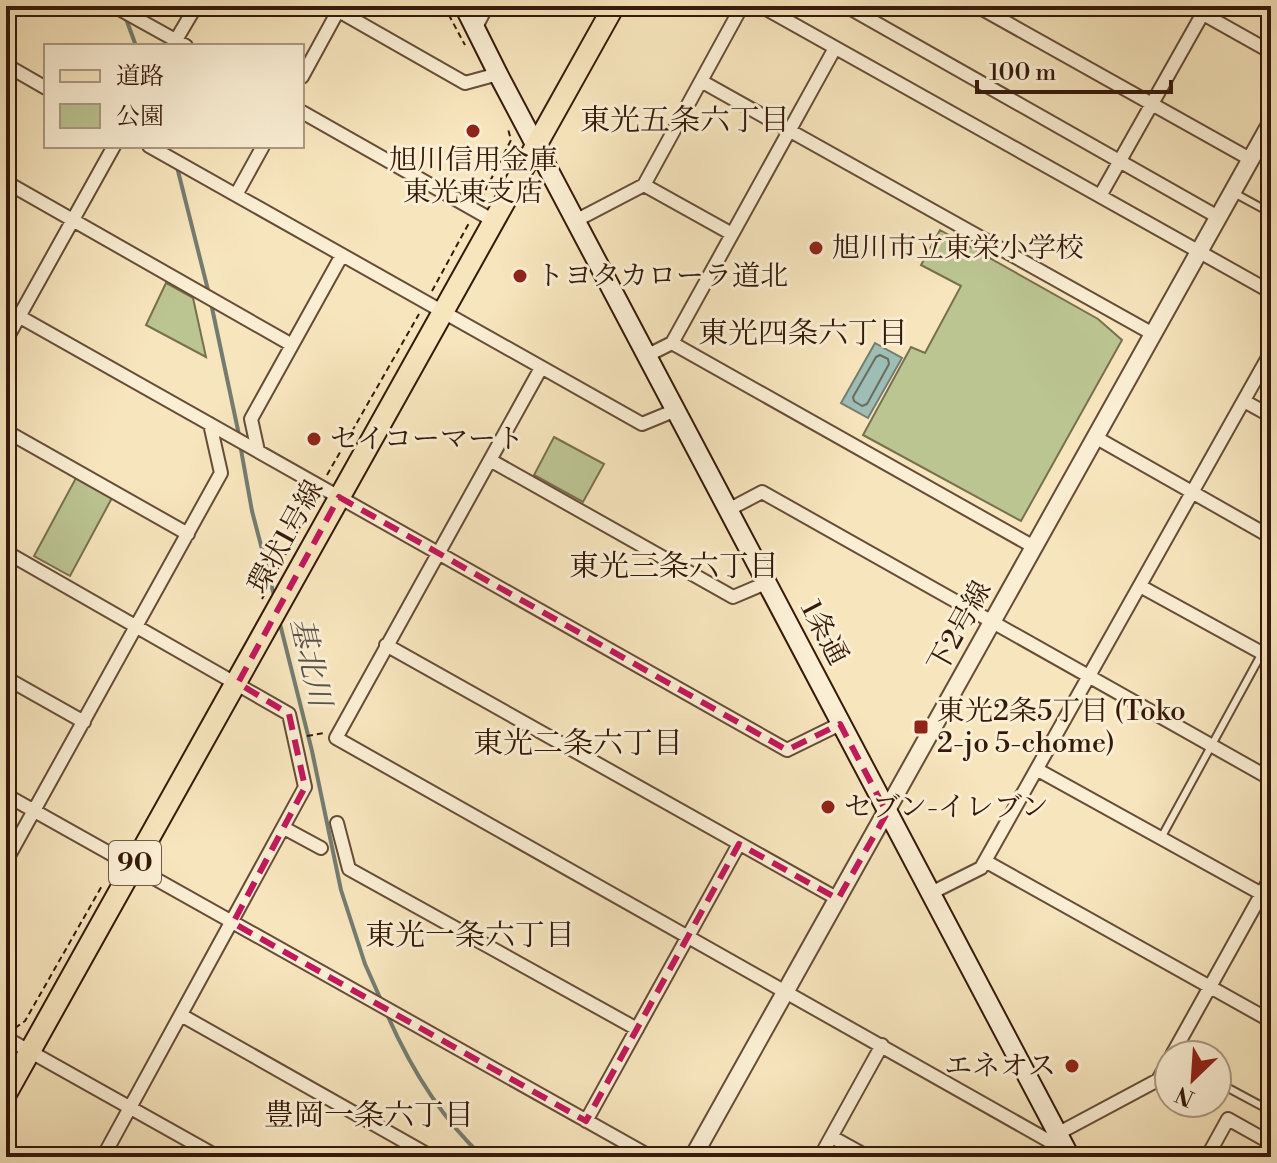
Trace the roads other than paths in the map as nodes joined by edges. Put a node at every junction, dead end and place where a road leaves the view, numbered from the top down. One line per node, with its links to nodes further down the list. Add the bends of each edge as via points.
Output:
1 (114, 6): 14 (street)
2 (196, 6): 14 (street)
3 (464, 6): 13 (main road, 1条通)
4 (487, 6): 13 (street)
5 (614, 6): 26 (main road, 環状1号線 / 90)
6 (742, 6): 20 (street)
7 (761, 6): 15 (street)
8 (846, 6): 31 (street)
9 (977, 6): 22 (street)
10 (1189, 6): 12 (street)
11 (334, 8): 18 (street); 19 (street, via 465,83)
12 (1205, 10): 16 (street); 22 (street)
13 (476, 27): 19 (main road, 1条通)
14 (178, 44)
15 (835, 48): 25 (street); 36 (street)
16 (1271, 52)
17 (6, 65): 21 (street)
18 (304, 73)
19 (498, 74): 26 (main road, 1条通)
20 (701, 81): 25 (street); 33 (street)
21 (44, 87)
22 (1152, 105): 30 (street); 31 (street)
23 (304, 113): 41 (street)
24 (1271, 123): 30 (street, 下2号線)
25 (790, 130): 42 (street); 49 (street)
26 (537, 147): 40 (main road, 1条通); 41 (main road, 環状1号線 / 90)
27 (113, 148): 39 (street)
28 (153, 148): 35 (street)
29 (262, 148): 35 (street)
30 (1250, 159): 34 (street, 下2号線)
31 (1121, 160): 36 (street); 38 (street)
32 (6, 182): 39 (street)
33 (644, 185): 40 (street); 42 (street)
34 (1232, 192): 37 (lane); 38 (street, 下2号線)
35 (236, 195): 44 (street)
36 (1100, 196): 43 (street)
37 (1271, 213)
38 (1218, 217): 43 (street, 下2号線)
39 (73, 220): 48 (street); 52 (street)
40 (577, 220): 54 (main road, 1条通)
41 (494, 221): 47 (main road, 環状1号線 / 90)
42 (732, 234): 51 (street)
43 (1198, 252): 45 (street); 49 (street, 下2号線)
44 (342, 255): 47 (street); 52 (street)
45 (1271, 292)
46 (6, 309): 48 (street)
47 (443, 312): 55 (street); 65 (main road, 環状1号線 / 90)
48 (19, 317): 50 (street); 59 (street)
49 (1153, 334): 61 (street, 下2号線)
50 (6, 340)
51 (672, 343): 54 (street); 69 (street)
52 (292, 345): 62 (street, via 251,419)
53 (1271, 352): 56 (street)
54 (648, 355): 57 (main road, 1条通)
55 (541, 368): 57 (street, via 642,424); 63 (street)
56 (1244, 401): 58 (street); 64 (street)
57 (676, 410): 66 (main road, 1条通)
58 (1271, 416)
59 (210, 424): 62 (street); 67 (street, via 221,473)
60 (6, 431): 67 (street)
61 (1095, 437): 64 (street); 69 (street, 下2号線)
62 (252, 448): 65 (street)
63 (490, 460): 71 (street); 72 (street, via 733,597)
64 (1192, 494): 68 (street); 73 (street)
65 (339, 497): 71 (street); 80 (main road, 環状1号線 / 90)
66 (728, 510): 72 (main road, 1条通); 74 (street, via 762,492)
67 (188, 534): 75 (street)
68 (1271, 537)
69 (1034, 547): 74 (street, 下2号線)
70 (6, 552): 75 (street)
71 (438, 552): 76 (street); 82 (street, via 787,750)
72 (766, 583): 82 (main road, 1条通)
73 (1140, 586): 77 (street); 78 (street)
74 (993, 622): 78 (street); 88 (street, 下2号線)
75 (138, 626): 80 (street); 81 (street)
76 (386, 645): 92 (street); 102 (street, via 336,738)
77 (1266, 656): 83 (lane)
78 (1090, 677): 83 (street); 84 (street)
79 (6, 678): 81 (street)
80 (238, 683): 90 (street, via 289,714 305,787); 96 (main road, 環状1号線 / 90)
81 (84, 722): 87 (street)
82 (840, 724): 88 (main road, 1条通)
83 (1211, 745): 85 (street); 91 (lane)
84 (1038, 770): 91 (street); 95 (street)
85 (1271, 779)
86 (6, 795): 87 (street)
87 (35, 811): 94 (street); 96 (street)
88 (887, 813): 98 (main road, 1条通); 100 (street, 下2号線)
89 (337, 823): 107 (street, via 349,869)
90 (284, 828): 93 (street); 101 (street)
91 (1161, 838): 99 (street)
92 (739, 844): 100 (street); 102 (street)
93 (321, 848)
94 (6, 861)
95 (985, 861): 98 (street); 103 (street)
96 (133, 867): 101 (street); 111 (main road, 環状1号線 / 90)
97 (1271, 877): 99 (street)
98 (931, 893): 120 (main road, 1条通)
99 (1266, 897): 103 (street)
100 (838, 899): 104 (street, 下2号線)
101 (233, 923): 105 (street); 117 (street)
102 (688, 936): 104 (street); 107 (street)
103 (1211, 987): 106 (street); 109 (street)
104 (786, 991): 110 (street); 125 (street, 下2号線)
105 (181, 1015): 115 (street); 123 (street)
106 (1271, 1021)
107 (637, 1029): 117 (street)
108 (7, 1038): 111 (street)
109 (1181, 1039)
110 (882, 1045): 118 (street); 120 (street)
111 (30, 1052): 114 (main road, 環状1号線 / 90); 115 (street)
112 (1153, 1084): 120 (street)
113 (1233, 1091): 116 (lane)
114 (6, 1094)
115 (131, 1108): 121 (street); 122 (street)
116 (1271, 1111)
117 (586, 1121): 124 (street)
118 (832, 1137): 126 (street); 127 (street)
119 (1271, 1143): 128 (street, via 1228,1119)
120 (1068, 1150)
121 (103, 1157)
122 (218, 1157)
123 (432, 1157)
124 (651, 1157)
125 (693, 1157)
126 (820, 1157)
127 (868, 1157)
128 (1207, 1157)

